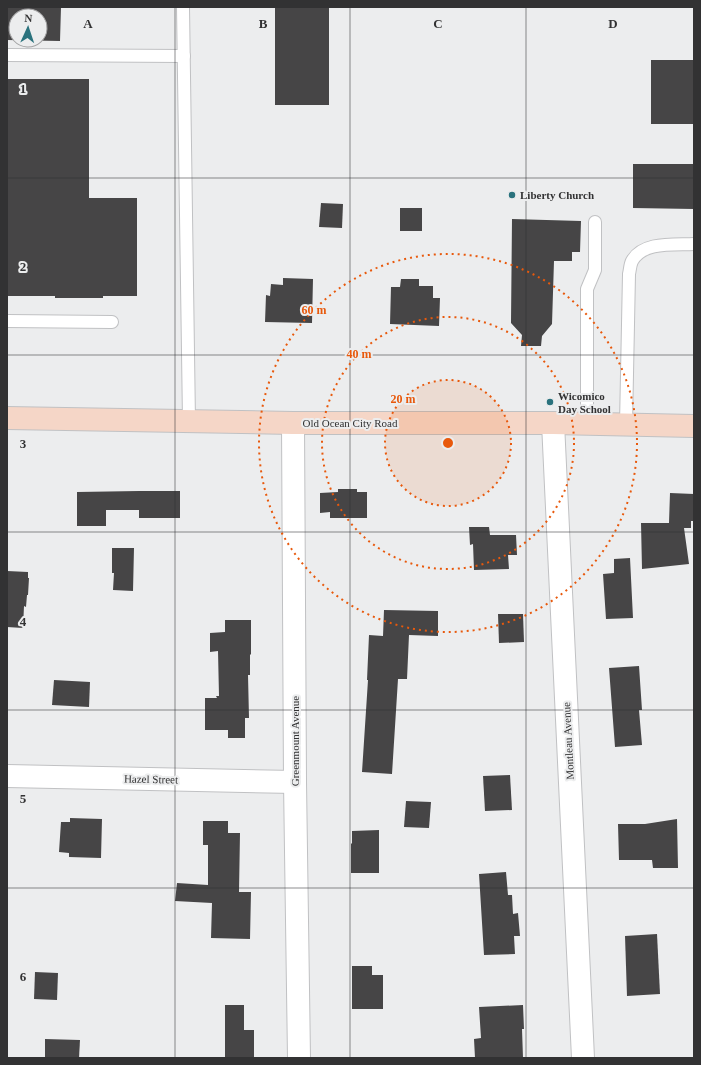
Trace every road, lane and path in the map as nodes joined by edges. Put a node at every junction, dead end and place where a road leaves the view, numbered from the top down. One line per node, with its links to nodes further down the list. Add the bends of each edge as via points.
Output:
1 (183, 7): 3 (lane)
2 (7, 55): 3 (lane)
3 (184, 56): 9 (lane)
4 (595, 222): 12 (lane, via 595,270 588,289)
5 (694, 244): 13 (lane, via 659,245 639,252 632,262 629,274)
6 (7, 321): 7 (lane)
7 (112, 322)
8 (7, 418): 9 (main road, Old Ocean City Road)
9 (189, 422): 10 (main road, Old Ocean City Road)
10 (293, 423): 11 (main road, Old Ocean City Road); 16 (street, Greenmount Avenue)
11 (553, 423): 12 (main road, Old Ocean City Road); 18 (street, Montleau Avenue)
12 (587, 424): 13 (main road, Old Ocean City Road)
13 (626, 424): 14 (main road, Old Ocean City Road)
14 (694, 426)
15 (7, 776): 16 (street, Hazel Street)
16 (295, 782): 17 (street, Greenmount Avenue)
17 (299, 1058)
18 (583, 1058)

